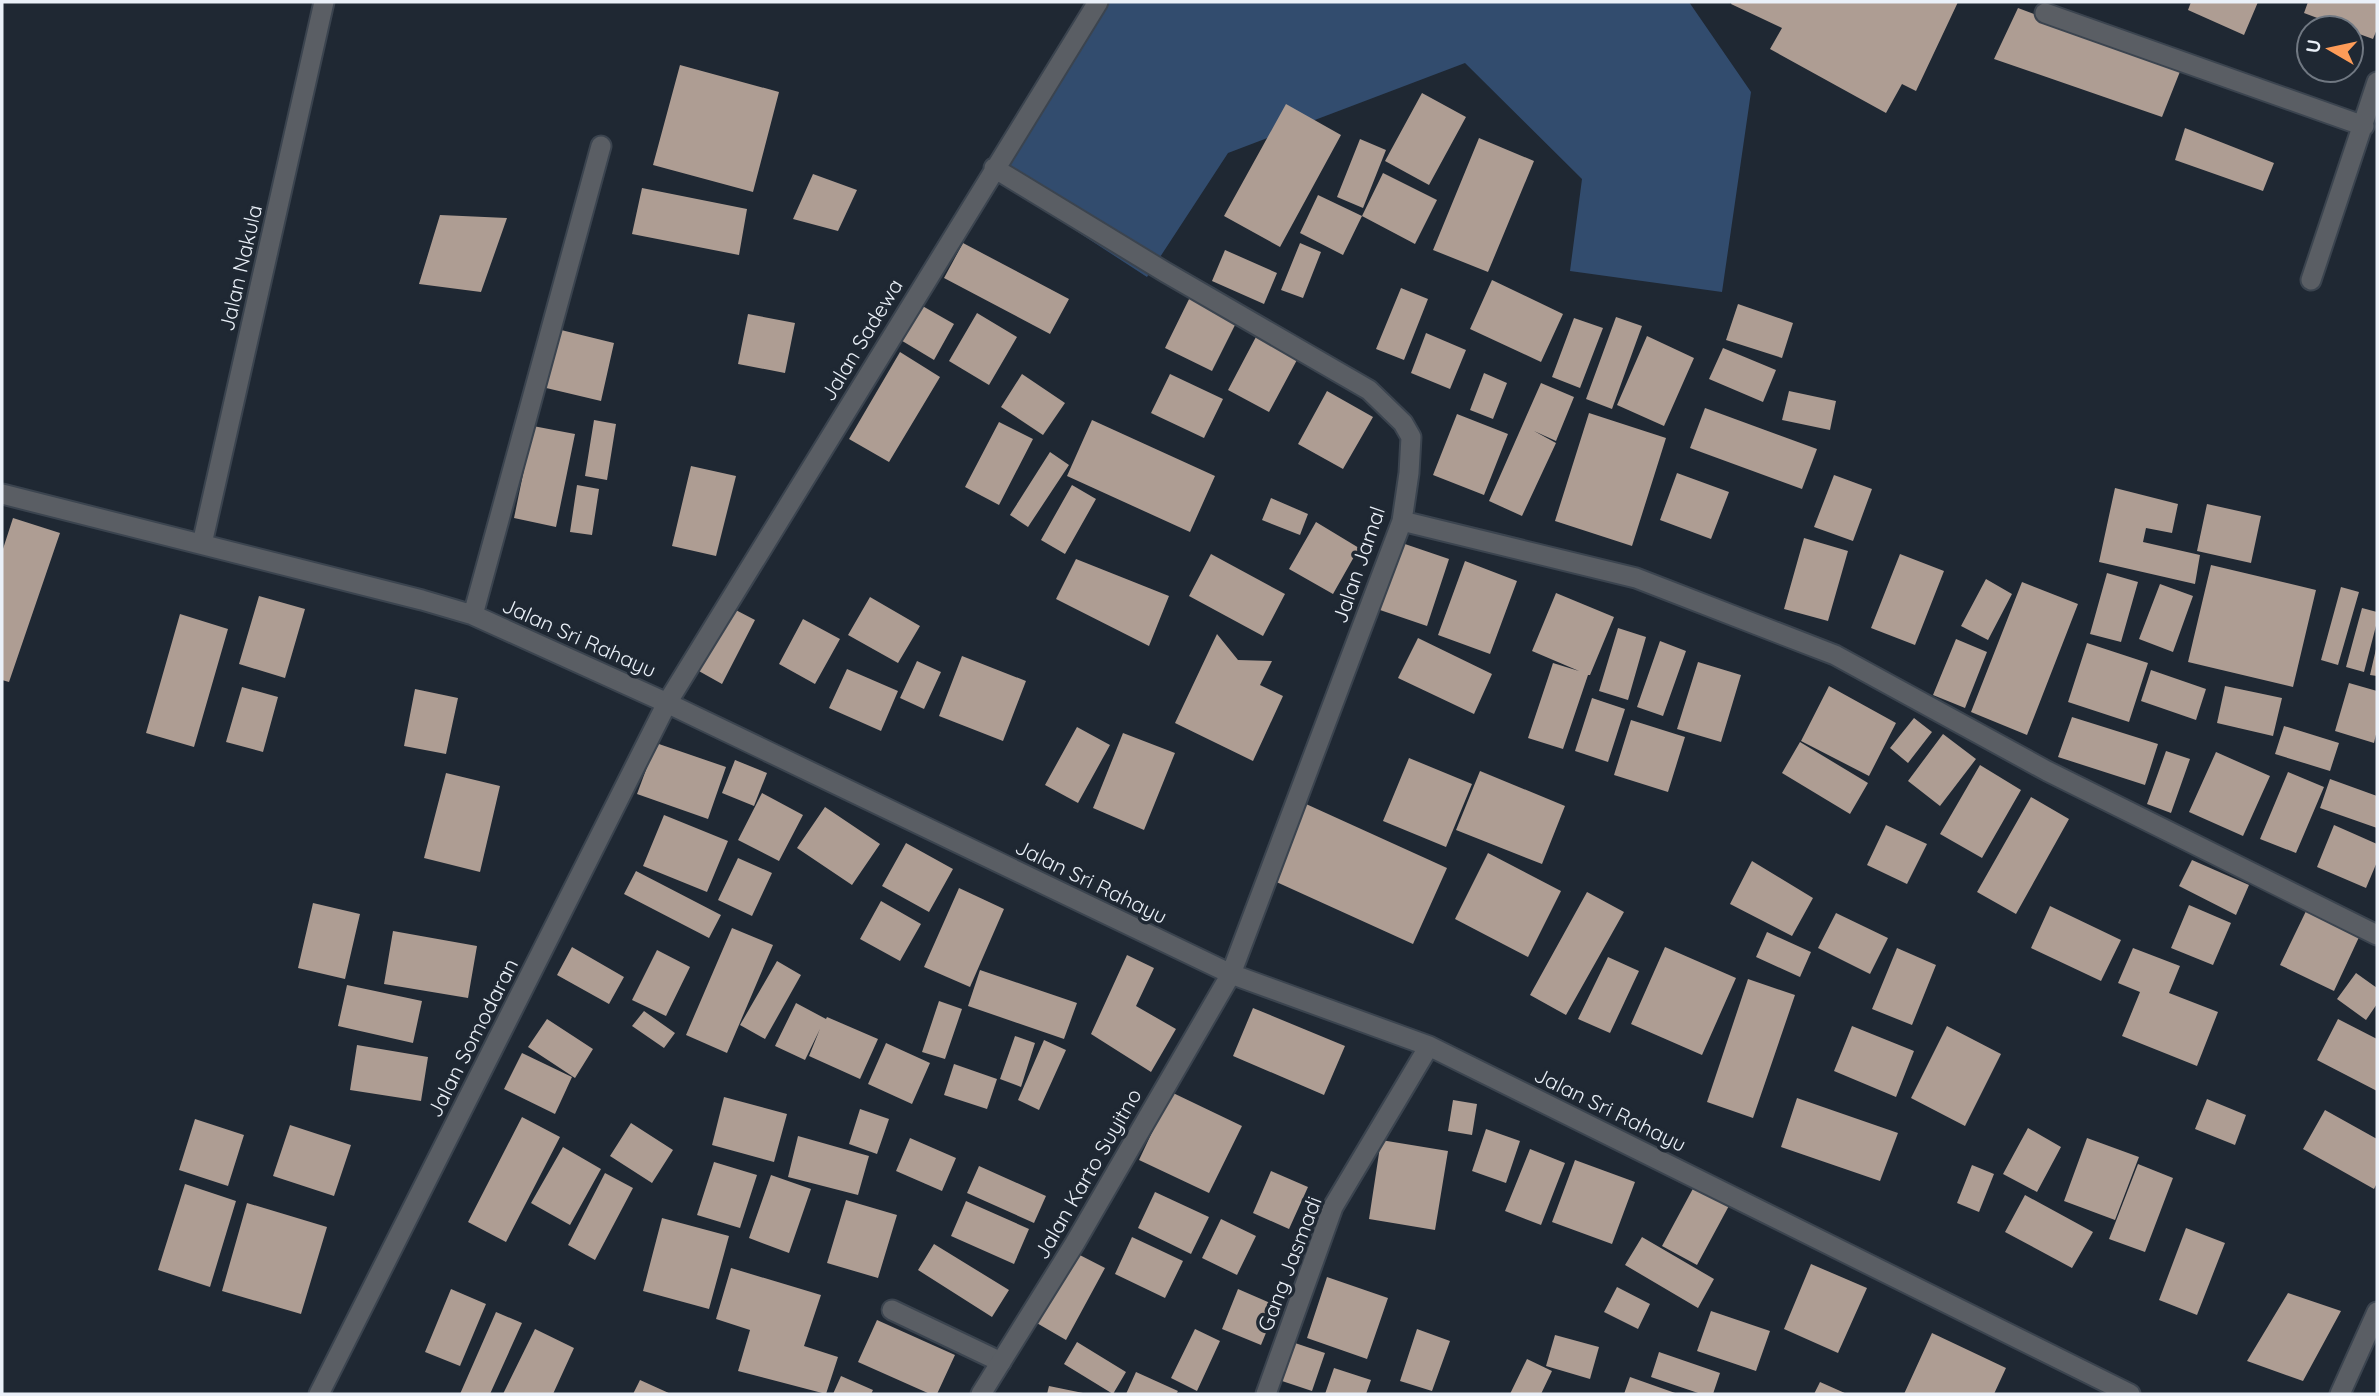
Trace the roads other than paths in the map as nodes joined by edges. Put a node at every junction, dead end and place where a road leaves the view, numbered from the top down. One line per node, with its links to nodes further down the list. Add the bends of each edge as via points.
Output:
1 (324, 2): 11 (street, Jalan Nakula)
2 (1098, 2): 7 (street, Jalan Sadewa)
3 (2045, 13): 5 (street)
4 (2377, 82): 5 (street)
5 (2364, 126): 8 (street)
6 (601, 146): 12 (street)
7 (994, 168): 10 (street, Jalan Jamal, via 1369,390 1411,437); 13 (street, Jalan Sadewa)
8 (2311, 280)
9 (2, 494): 11 (street, Jalan Sri Rahayu)
10 (1402, 521): 14 (street, via 1636,578 1835,655 2047,771); 15 (street, Jalan Jamal)
11 (202, 544): 12 (street, Jalan Sri Rahayu)
12 (473, 615): 13 (street, Jalan Sri Rahayu)
13 (667, 702): 15 (street, Jalan Sri Rahayu); 20 (street, Jalan Somodaran)
14 (2377, 934)
15 (1231, 974): 16 (street, Jalan Sri Rahayu); 19 (street, Jalan Karto Suyitno)
16 (1429, 1046): 22 (street, Gang Jasmadi, via 1333,1207); 23 (street, Jalan Sri Rahayu)
17 (892, 1310): 19 (street)
18 (2377, 1312): 24 (street)
19 (1001, 1362): 21 (street, Jalan Karto Suyitno)
20 (319, 1394)
21 (981, 1394)
22 (1266, 1394)
23 (2130, 1394)
24 (2340, 1394)

